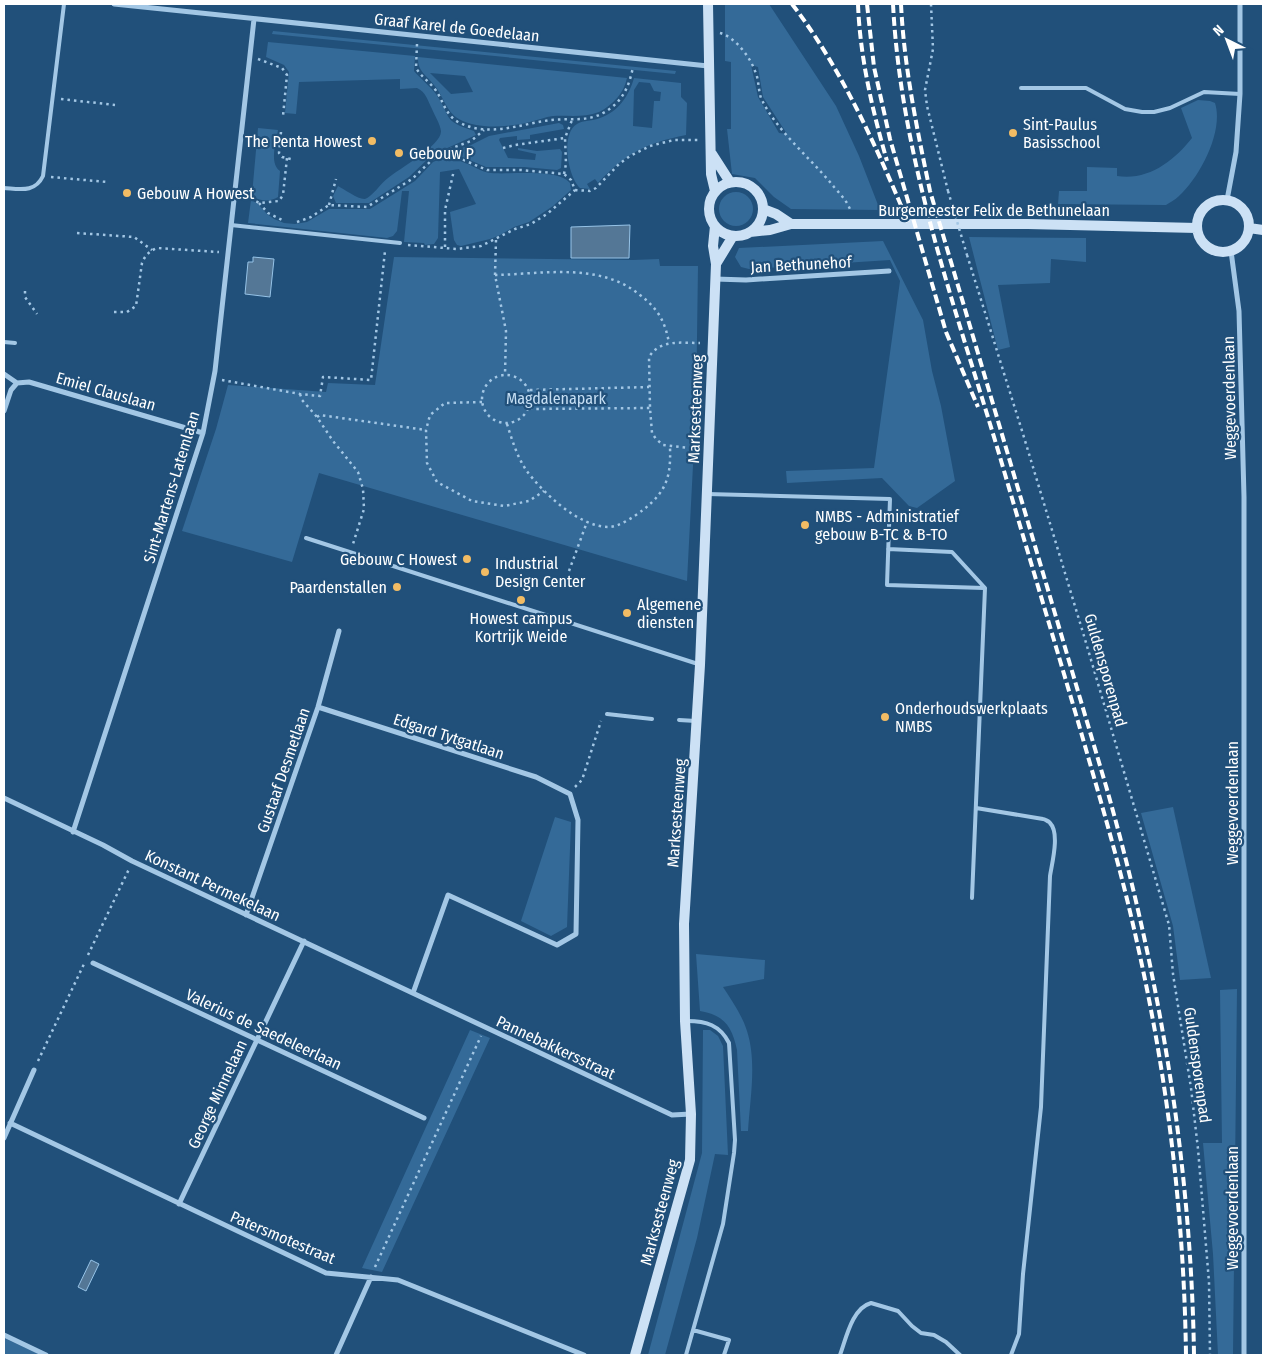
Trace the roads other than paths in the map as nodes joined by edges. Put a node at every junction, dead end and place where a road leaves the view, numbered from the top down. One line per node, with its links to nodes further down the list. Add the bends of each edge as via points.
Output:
1 (64, 4): 11 (lane, via 43,176 38,185 28,190)
2 (114, 4): 5 (street, Graaf Karel de Goedelaan)
3 (708, 4): 6 (street)
4 (1240, 4): 8 (street)
5 (254, 19): 6 (street, Graaf Karel de Goedelaan); 16 (street, Sint-Martens-Latemlaan)
6 (708, 66): 9 (street)
7 (1021, 88): 8 (lane, via 1086,88 1125,108 1142,112 1170,108 1204,92)
8 (1240, 94): 13 (street, via 1236,152)
9 (712, 153): 10 (street); 12 (street, via 711,174)
10 (730, 182): 12 (street); 14 (street, via 749,185 762,199)
11 (4, 188)
12 (715, 191): 17 (street, via 709,206)
13 (1227, 200): 18 (street, via 1205,207); 19 (street, via 1243,210)
14 (763, 209): 15 (street); 21 (street, via 761,219)
15 (791, 224): 18 (street, Burgemeester Felix de Bethunelaan); 21 (street, Burgemeester Felix de Bethunelaan)
16 (231, 225): 23 (lane); 33 (street, Sint-Martens-Latemlaan, via 214,378)
17 (714, 226): 22 (street); 25 (street, Marksesteenweg)
18 (1197, 228): 24 (street, via 1200,239 1208,248 1219,252)
19 (1249, 228): 20 (street); 24 (street, via 1240,246)
20 (1263, 230)
21 (750, 232): 22 (street)
22 (733, 236): 25 (street, Marksesteenweg)
23 (400, 243)
24 (1231, 251): 73 (street, Weggevoerdenlaan, via 1239,311 1244,507)
25 (716, 264): 27 (street, Marksesteenweg)
26 (889, 271): 27 (street, Jan Bethunehof)
27 (714, 279): 34 (street, Marksesteenweg)
28 (4, 342): 29 (lane)
29 (15, 343)
30 (4, 374): 31 (street, Emiel Clauslaan)
31 (17, 383): 32 (street, via 10,390); 33 (street, Emiel Clauslaan, via 29,382)
32 (4, 411)
33 (203, 433): 47 (street, Sint-Martens-Latemlaan)
34 (707, 494): 36 (lane, via 890,499); 39 (street, Marksesteenweg)
35 (306, 538): 39 (lane)
36 (888, 549): 37 (lane, via 952,552); 37 (lane, via 887,585)
37 (985, 588): 46 (lane)
38 (339, 631): 40 (street, Gustaaf Desmetlaan)
39 (700, 665): 44 (street, Marksesteenweg)
40 (318, 707): 49 (street, Gustaaf Desmetlaan); 52 (street, Edgard Tytgatlaan, via 536,777 570,794 578,820 576,934 557,945 448,894)
41 (607, 714): 42 (lane)
42 (652, 719)
43 (680, 720): 44 (lane)
44 (696, 721): 53 (street, Marksesteenweg, via 684,924)
45 (4, 798): 47 (street, Konstant Permekelaan)
46 (976, 808): 48 (lane); 72 (lane, via 1043,818 1050,823 1055,839 1050,876 1041,1107 1019,1334)
47 (73, 832): 49 (street, Konstant Permekelaan)
48 (972, 898)
49 (246, 915): 50 (street, Konstant Permekelaan)
50 (304, 941): 52 (street, Konstant Permekelaan); 54 (street, George Minnelaan)
51 (93, 963): 54 (street, Valerius de Saedeleerlaan)
52 (412, 993): 56 (street, Pannebakkersstraat, via 672,1115)
53 (685, 1021): 56 (street, Marksesteenweg); 62 (lane, via 711,1024 719,1028 729,1042 735,1140 723,1224)
54 (257, 1039): 57 (street, Valerius de Saedeleerlaan); 60 (street, George Minnelaan)
55 (34, 1070): 58 (street)
56 (691, 1114): 67 (street, Marksesteenweg, via 690,1160)
57 (424, 1118)
58 (10, 1123): 59 (street); 60 (street, Patersmotestraat)
59 (4, 1138)
60 (179, 1204): 61 (street, Patersmotestraat, via 326,1273)
61 (371, 1277): 65 (street); 66 (street, Patersmotestraat, via 398,1280)
62 (693, 1330): 68 (lane); 69 (lane, via 729,1340)
63 (4, 1335): 64 (street)
64 (46, 1355)
65 (336, 1355)
66 (584, 1355)
67 (635, 1355)
68 (686, 1355)
69 (724, 1355)
70 (840, 1355): 71 (lane, via 855,1316 871,1303 898,1311 921,1333 934,1335)
71 (960, 1355)
72 (1011, 1355)
73 (1244, 1355)

